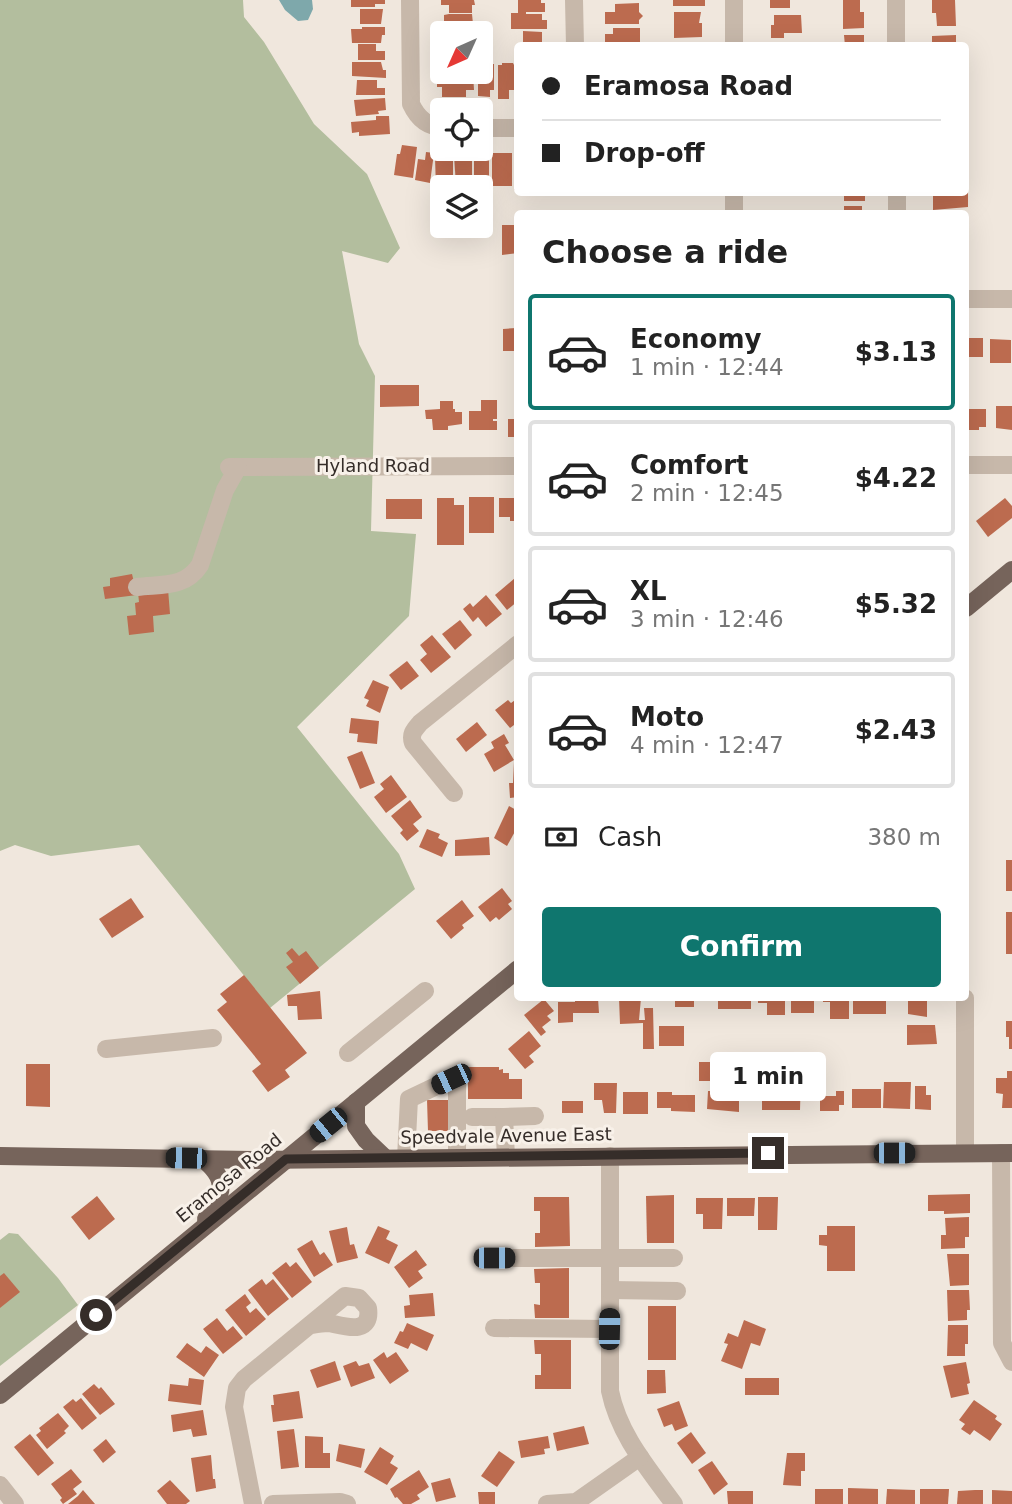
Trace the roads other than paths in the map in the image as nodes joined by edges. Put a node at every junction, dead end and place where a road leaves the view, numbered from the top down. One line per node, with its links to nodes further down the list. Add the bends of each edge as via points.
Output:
1 (410, 0): 8 (street, via 411,103 416,115)
2 (574, 0): 5 (street)
3 (734, 0): 6 (street)
4 (896, 0): 7 (street)
5 (575, 42)
6 (734, 42)
7 (896, 42)
8 (430, 124)
9 (493, 128): 10 (street)
10 (514, 128)
11 (969, 299): 12 (street)
12 (1012, 299)
13 (969, 465): 14 (street)
14 (1012, 465)
15 (514, 466): 17 (street, Hyland Road, via 234,467 194,575 187,581)
16 (1012, 570): 18 (main road)
17 (137, 587)
18 (969, 606)
19 (514, 647): 20 (street, via 413,730 413,743)
20 (454, 793)
21 (514, 972): 27 (main road, Eramosa Road)
22 (425, 991): 26 (street)
23 (965, 1001): 31 (street)
24 (213, 1038): 25 (street)
25 (106, 1049)
26 (348, 1053)
27 (356, 1102): 36 (main road, via 356,1126); 40 (main road, Eramosa Road)
28 (536, 1116): 30 (street)
29 (472, 1117): 30 (street)
30 (504, 1117): 35 (street)
31 (965, 1152): 32 (main road, Speedvale Avenue East); 34 (main road, Speedvale Avenue East)
32 (1007, 1153): 50 (street, via 1002,1343)
33 (0, 1156): 39 (main road, Speedvale Avenue East)
34 (610, 1156): 35 (main road, Speedvale Avenue East); 43 (street)
35 (506, 1157): 38 (main road, Speedvale Avenue East)
36 (385, 1158): 37 (main road, Speedvale Avenue East); 40 (main road, Speedvale Avenue East)
37 (406, 1158): 38 (main road, Speedvale Avenue East); 38 (street, via 409,1099 451,1079 457,1081)
38 (457, 1158)
39 (202, 1159): 40 (main road, Speedvale Avenue East); 41 (main road, via 215,1168 221,1192)
40 (286, 1159): 41 (main road, Eramosa Road)
41 (198, 1230): 51 (main road, Eramosa Road)
42 (494, 1258): 43 (street)
43 (610, 1258): 44 (street); 45 (street)
44 (674, 1258)
45 (610, 1290): 46 (street); 49 (street)
46 (677, 1291)
47 (312, 1325): 55 (street, via 237,1388 234,1406)
48 (494, 1328): 49 (street)
49 (609, 1329): 52 (street, via 614,1412)
50 (1012, 1362)
51 (0, 1395)
52 (640, 1457): 58 (street, via 576,1502); 59 (street)
53 (0, 1485): 54 (street)
54 (15, 1504)
55 (253, 1504)
56 (273, 1504): 57 (street)
57 (347, 1504)
58 (547, 1504)
59 (674, 1504)

